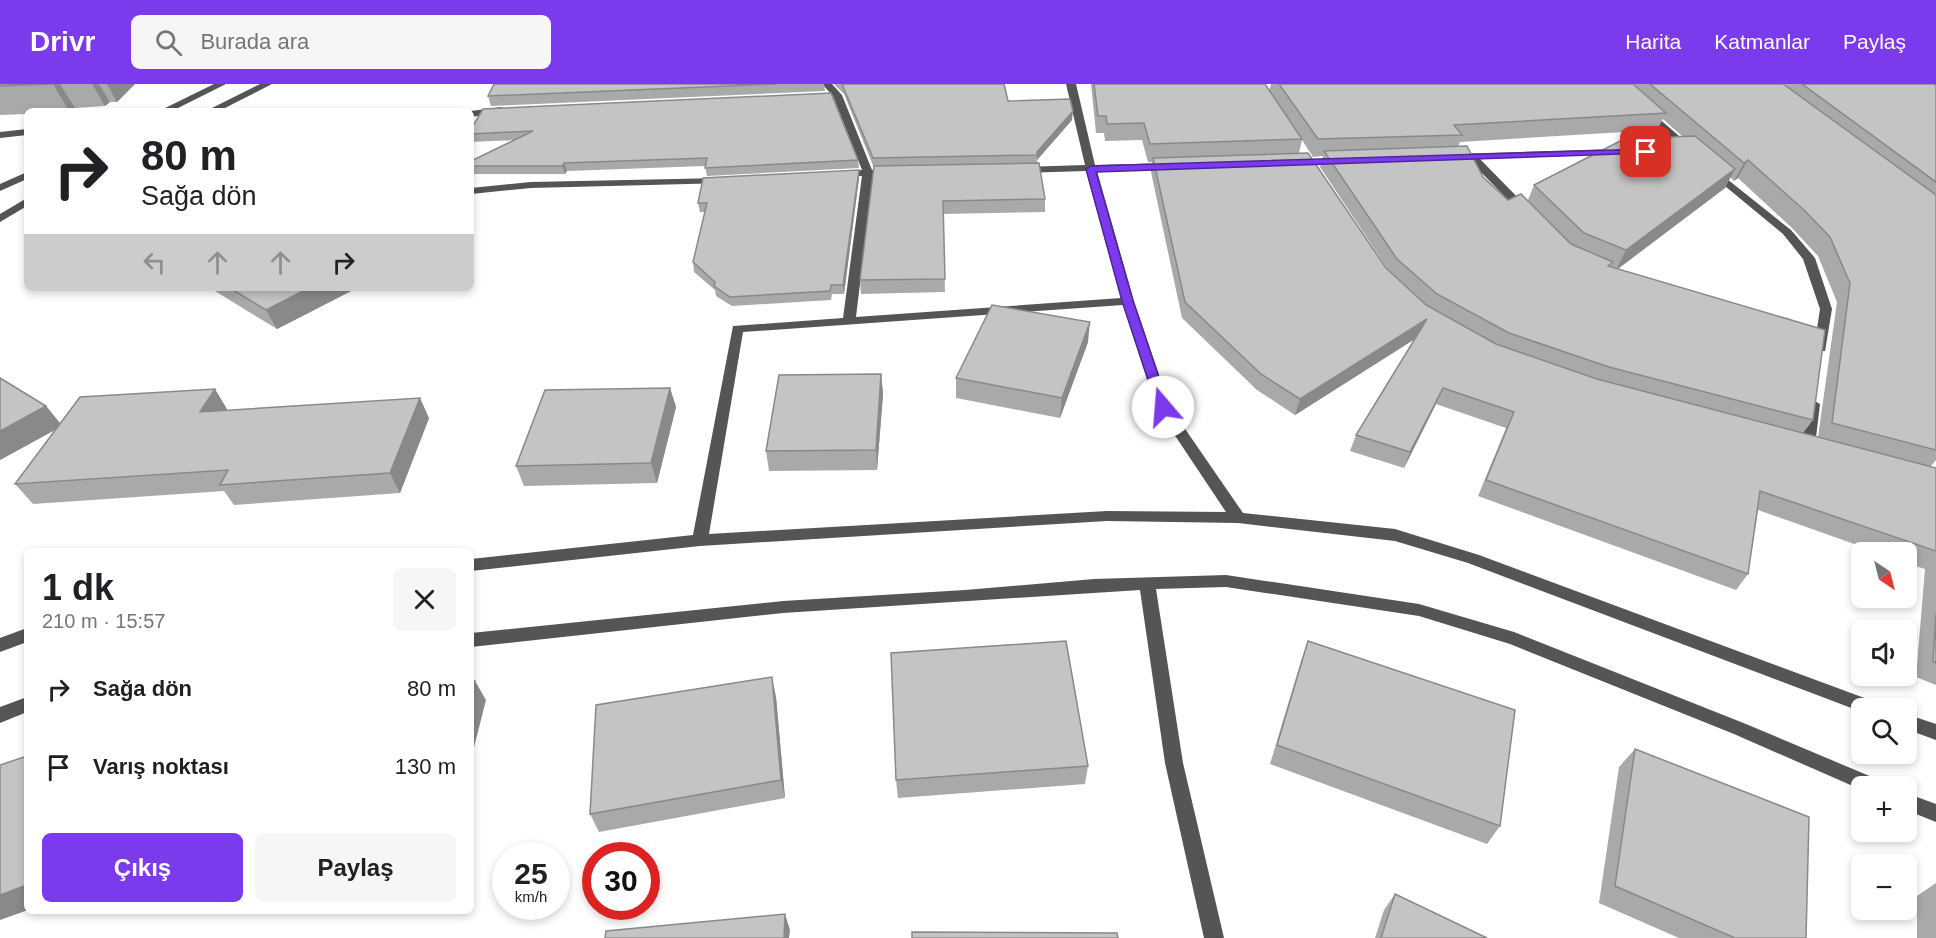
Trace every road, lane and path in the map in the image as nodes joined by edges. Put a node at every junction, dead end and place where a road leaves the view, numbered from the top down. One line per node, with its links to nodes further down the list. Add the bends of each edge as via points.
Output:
1 (221, 84): 8 (street)
2 (267, 84): 9 (street)
3 (827, 84): 5 (street)
4 (1071, 84): 18 (street)
5 (837, 95): 6 (street); 21 (street)
6 (826, 96)
7 (1639, 106): 32 (street, via 1787,232 1809,258 1826,309 1816,335)
8 (170, 108)
9 (217, 108)
10 (508, 110): 11 (street)
11 (474, 113)
12 (24, 132): 13 (street)
13 (0, 135)
14 (1632, 152): 15 (street)
15 (1473, 156): 16 (street); 29 (street)
16 (1437, 158)
17 (1182, 166): 18 (street)
18 (1091, 169): 19 (street); 30 (street)
19 (1009, 170)
20 (903, 172): 21 (street)
21 (868, 173): 22 (street); 31 (street)
22 (832, 175)
23 (24, 177): 25 (street)
24 (737, 180): 26 (street, via 531,185)
25 (0, 188)
26 (474, 191)
27 (24, 203): 28 (street)
28 (0, 219)
29 (1537, 224)
30 (1128, 301): 31 (street); 35 (street, via 1163,407)
31 (849, 321): 36 (street, via 737,329)
32 (1819, 358)
33 (1815, 391): 34 (street)
34 (1808, 446)
35 (1238, 518): 36 (street, via 1107,516); 42 (street, via 1395,535 1473,560)
36 (700, 540): 37 (street)
37 (474, 565)
38 (1147, 583): 40 (street, via 783,607); 47 (street, via 1226,581 1419,610 1514,639); 50 (street, via 1174,763)
39 (24, 636): 41 (street)
40 (474, 640)
41 (0, 645)
42 (1851, 700)
43 (24, 705): 44 (street)
44 (0, 715)
45 (1917, 725): 46 (street)
46 (1936, 732)
47 (1851, 777)
48 (1917, 805): 49 (street)
49 (1936, 813)
50 (1214, 938)

